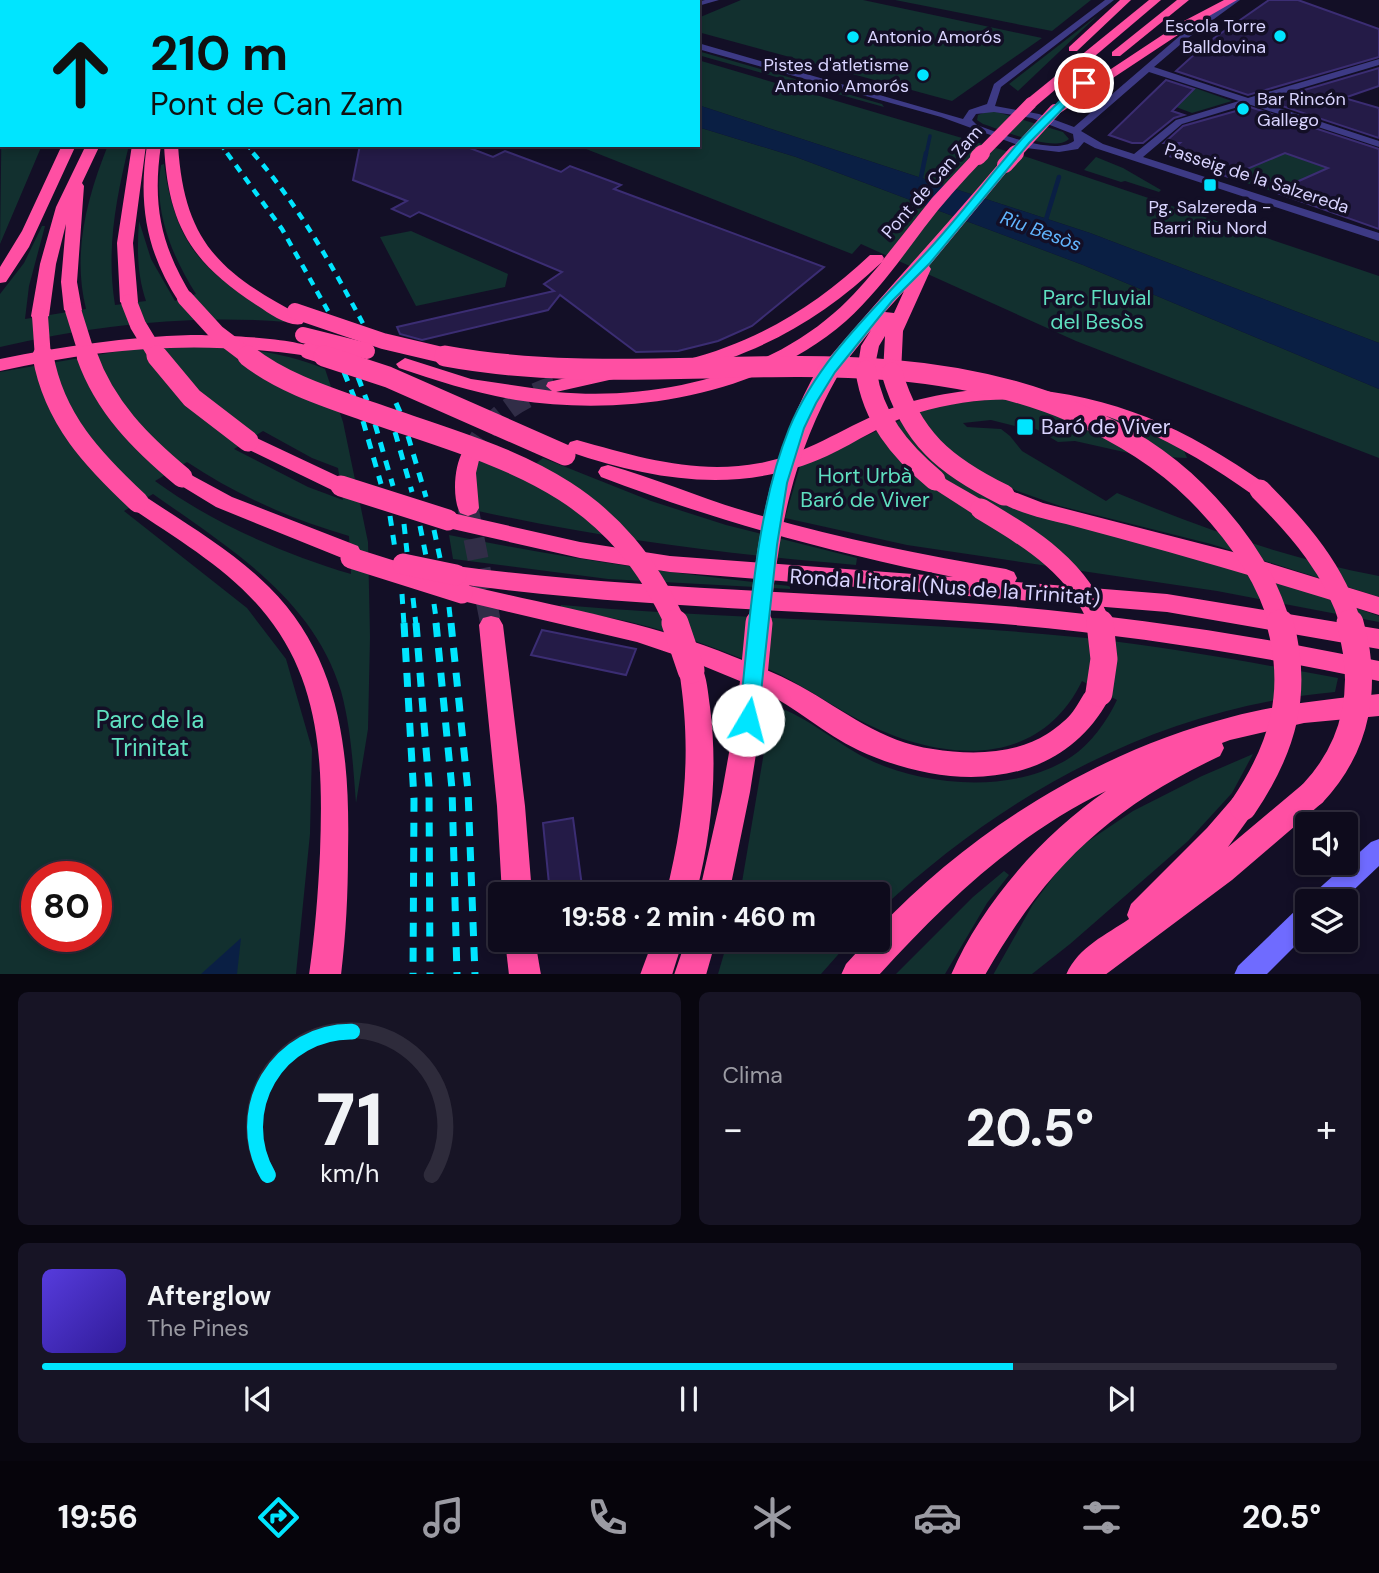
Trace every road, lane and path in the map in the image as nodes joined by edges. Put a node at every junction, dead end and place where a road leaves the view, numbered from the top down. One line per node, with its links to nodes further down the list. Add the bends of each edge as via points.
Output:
1 (1110, 0): 12 (street, via 997,86 991,105)
2 (1126, 0): 11 (highway, via 1055,66)
3 (1156, 0): 11 (highway)
4 (1184, 0): 13 (highway)
5 (1234, 0): 9 (street); 13 (highway, via 1169,33 1095,88)
6 (700, 42): 12 (street, Passeig de la Salzereda, via 928,104)
7 (700, 47): 14 (street, Passeig de la Salzereda)
8 (1379, 62): 10 (street)
9 (1147, 68): 10 (street); 15 (street)
10 (1248, 101): 16 (street); 24 (street, via 1179,122)
11 (1031, 103): 28 (highway, Pont de Can Zam, bridge)
12 (983, 108): 14 (street, via 967,117); 15 (street, Passeig de la Salzereda, via 1001,108)
13 (1055, 110): 29 (highway, bridge, via 990,181)
14 (971, 126): 22 (street, Passeig de la Salzereda)
15 (1076, 132): 22 (street, via 1077,145); 23 (street, Passeig de la Salzereda, via 1095,144)
16 (1379, 144)
17 (68, 147): 27 (highway, via 26,239)
18 (92, 147): 25 (highway)
19 (139, 147): 38 (highway, Ronda Litoral (Nus de la Trinitat), bridge, via 124,237 129,302 143,337 174,381 206,411 248,441 341,486 448,520 580,550 670,564)
20 (154, 147): 47 (highway, bridge, via 148,186 150,221 162,257 185,298 220,335 272,371 342,404 512,461 551,481 619,535 647,569 672,614 691,670 701,726 693,842)
21 (171, 147): 30 (highway, via 182,217 207,260 227,280)
22 (1060, 150): 23 (street, Passeig de la Salzereda)
23 (1124, 152): 24 (street, Passeig de la Salzereda)
24 (1138, 156): 26 (street, Passeig de la Salzereda)
25 (78, 180): 37 (highway, bridge, via 69,282 73,310 88,360 106,398 135,438 182,477 224,502 419,582); 55 (highway, bridge, via 63,207 48,264 40,316 44,376 79,444 106,474 221,561 275,609 316,675 330,716 337,792)
26 (1379, 237)
27 (0, 278)
28 (858, 286): 30 (highway, bridge, via 824,330 780,358 730,377 669,391 613,397 535,396 470,385); 33 (highway, via 763,340 722,356)
29 (898, 302): 37 (highway, bridge, via 874,337 866,371 868,391 882,425 935,480 1045,548 1081,583 1093,602 1106,658 1099,693 1070,733 1030,756 998,764 951,765 893,752 780,688 671,642); 39 (highway, bridge, via 892,373 902,406 925,442 961,472 1037,509 1233,560); 48 (highway, bridge, via 829,370 797,428 779,483 752,697)
30 (301, 329): 31 (highway, via 161,329 95,336); 32 (highway, via 234,340 165,339 57,352); 34 (highway, bridge, via 362,367); 54 (highway, bridge, via 491,365 608,370 831,365 943,373 1029,393 1072,410 1114,430 1171,468 1208,502 1248,554 1275,606 1285,642 1287,702 1274,757 1243,807)
31 (0, 356)
32 (0, 365)
33 (555, 386)
34 (571, 451): 38 (highway, via 693,502 854,548); 54 (highway, bridge, via 658,471 732,473 802,459 928,402 971,394 1036,394 1083,401 1155,425 1207,452 1259,489 1296,526 1330,573 1348,611 1359,654 1359,693 1351,736 1329,778 1313,793 1222,870)
35 (470, 456): 36 (highway)
36 (468, 508)
37 (459, 584): 42 (highway, Ronda Litoral (Nus de la Trinitat), via 963,612 1144,628)
38 (1167, 603): 41 (highway, Ronda Litoral (Nus de la Trinitat))
39 (1379, 606)
40 (491, 625): 46 (highway)
41 (1379, 639)
42 (1379, 671)
43 (1379, 705): 44 (highway)
44 (1306, 712): 59 (highway, via 1150,755 1056,803 945,884); 60 (highway, via 1195,754 1116,798 1064,839 1037,869 990,933)
45 (1379, 849): 49 (street)
46 (516, 882)
47 (684, 882)
48 (717, 882)
49 (1337, 889)
50 (1295, 929): 61 (street)
51 (522, 952): 56 (highway)
52 (664, 952): 57 (highway)
53 (697, 952): 58 (highway)
54 (1093, 965)
55 (326, 974)
56 (525, 974)
57 (656, 974)
58 (690, 974)
59 (858, 974)
60 (968, 974)
61 (1248, 974)

